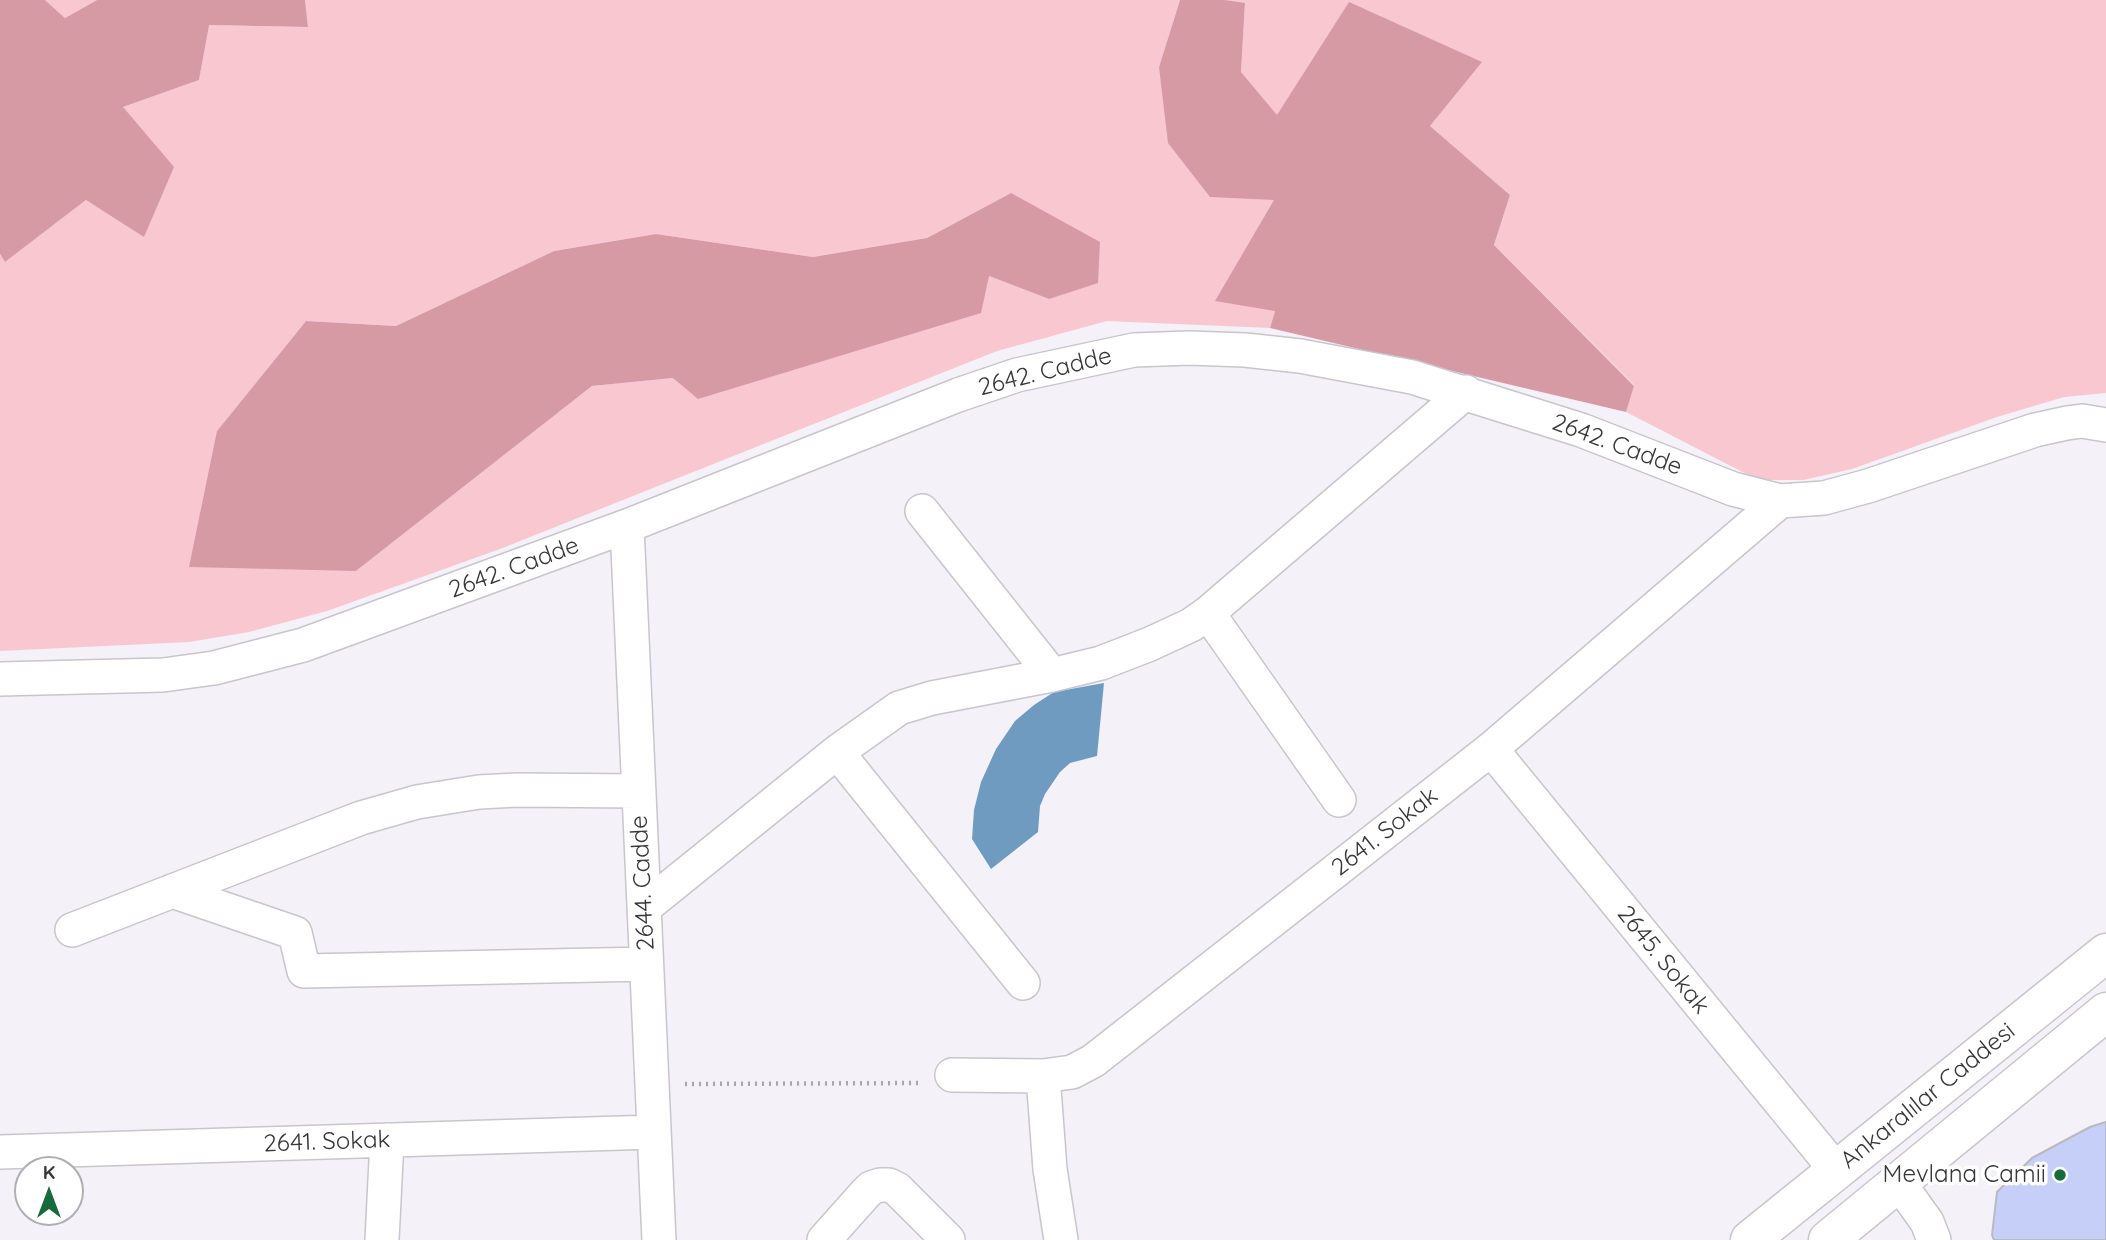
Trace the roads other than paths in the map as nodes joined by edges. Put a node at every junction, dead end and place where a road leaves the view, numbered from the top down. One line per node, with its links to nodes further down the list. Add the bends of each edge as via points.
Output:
1 (1466, 392): 3 (street, 2642. Cadde, via 1581,430 1733,489); 5 (street, 2642. Cadde, via 1300,356 1189,348 1134,350 1017,375 958,394); 6 (street)
2 (2106, 425): 3 (street, 2642. Cadde, via 2067,422 1868,486 1824,498)
3 (1780, 501): 9 (street, 2641. Sokak)
4 (922, 512): 7 (street)
5 (626, 526): 8 (street, 2642. Cadde, via 349,630 258,658 163,675); 11 (street, 2644. Cadde)
6 (1208, 613): 7 (street, via 1150,644); 12 (street)
7 (1052, 676): 10 (street, via 909,704)
8 (0, 679)
9 (1491, 749): 21 (street, 2641. Sokak, via 1093,1060 1072,1072); 25 (street, 2645. Sokak)
10 (836, 752): 14 (street); 18 (street)
11 (639, 791): 13 (street, via 517,790 418,802 361,818); 14 (street, 2644. Cadde)
12 (1339, 800)
13 (172, 891): 15 (street); 17 (street, via 295,933 304,971)
14 (644, 908): 17 (street, 2644. Cadde)
15 (72, 930)
16 (2106, 953): 25 (main road, Ankaralılar Caddesi)
17 (646, 964): 22 (street, 2644. Cadde)
18 (1023, 983)
19 (2106, 1012): 26 (main road, Ankaralılar Caddesi)
20 (952, 1075): 21 (street, 2641. Sokak)
21 (1043, 1076): 31 (street)
22 (654, 1132): 23 (street, 2641. Sokak); 28 (street, 2644. Cadde)
23 (387, 1140): 24 (street, 2641. Sokak); 27 (street)
24 (0, 1152)
25 (1836, 1170): 32 (main road, Ankaralılar Caddesi)
26 (1899, 1182): 33 (main road, Ankaralılar Caddesi); 34 (street)
27 (382, 1240)
28 (659, 1240)
29 (824, 1240): 30 (street, via 864,1194 880,1185 897,1189)
30 (948, 1240)
31 (1061, 1240)
32 (1750, 1240)
33 (1828, 1240)
34 (1934, 1240)

